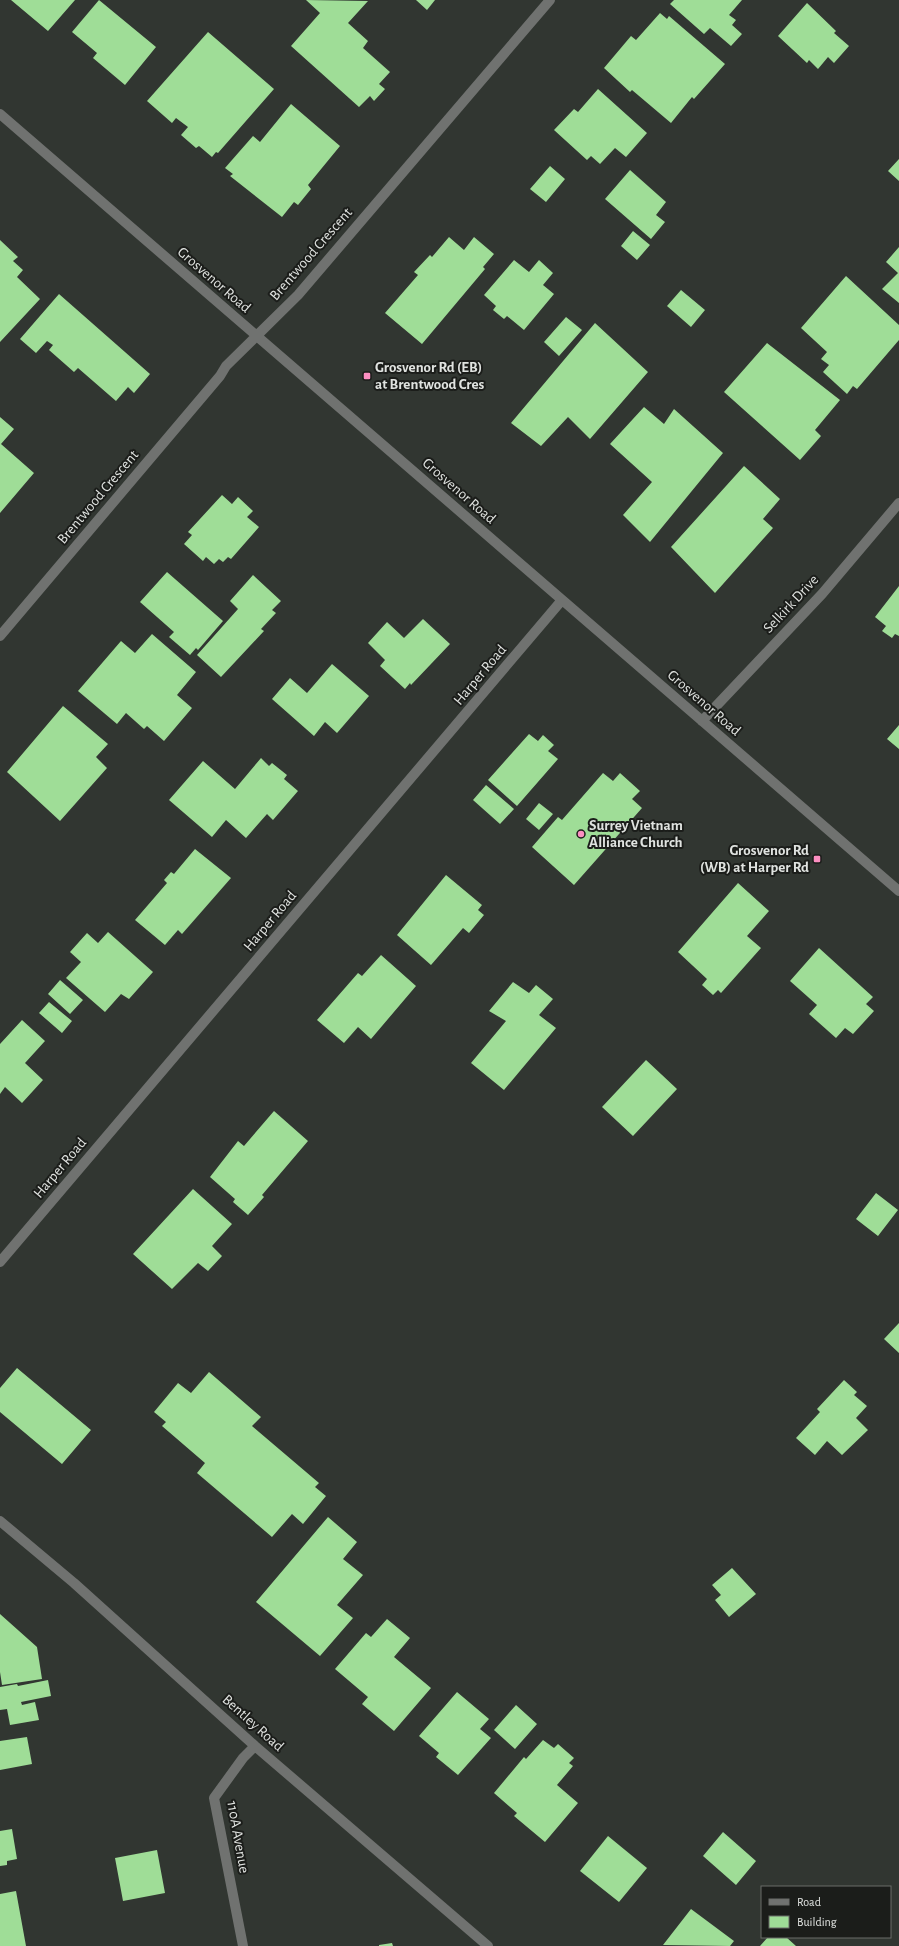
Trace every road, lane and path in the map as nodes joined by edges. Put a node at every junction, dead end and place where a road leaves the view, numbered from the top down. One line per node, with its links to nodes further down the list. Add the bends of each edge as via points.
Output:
1 (550, 0): 3 (street, Brentwood Crescent, via 298,295)
2 (0, 114): 3 (street, Grosvenor Road)
3 (257, 336): 5 (street, Grosvenor Road); 6 (street, Brentwood Crescent, via 226,366)
4 (899, 504): 7 (street, Selkirk Drive, via 822,594)
5 (562, 600): 7 (street, Grosvenor Road); 9 (street, Harper Road)
6 (0, 636)
7 (702, 721): 8 (street, Grosvenor Road)
8 (899, 891)
9 (0, 1262)
10 (0, 1521): 11 (street, Bentley Road)
11 (255, 1746): 12 (street, 110A Avenue, via 214,1798); 13 (street, Bentley Road)
12 (243, 1946)
13 (488, 1946)

